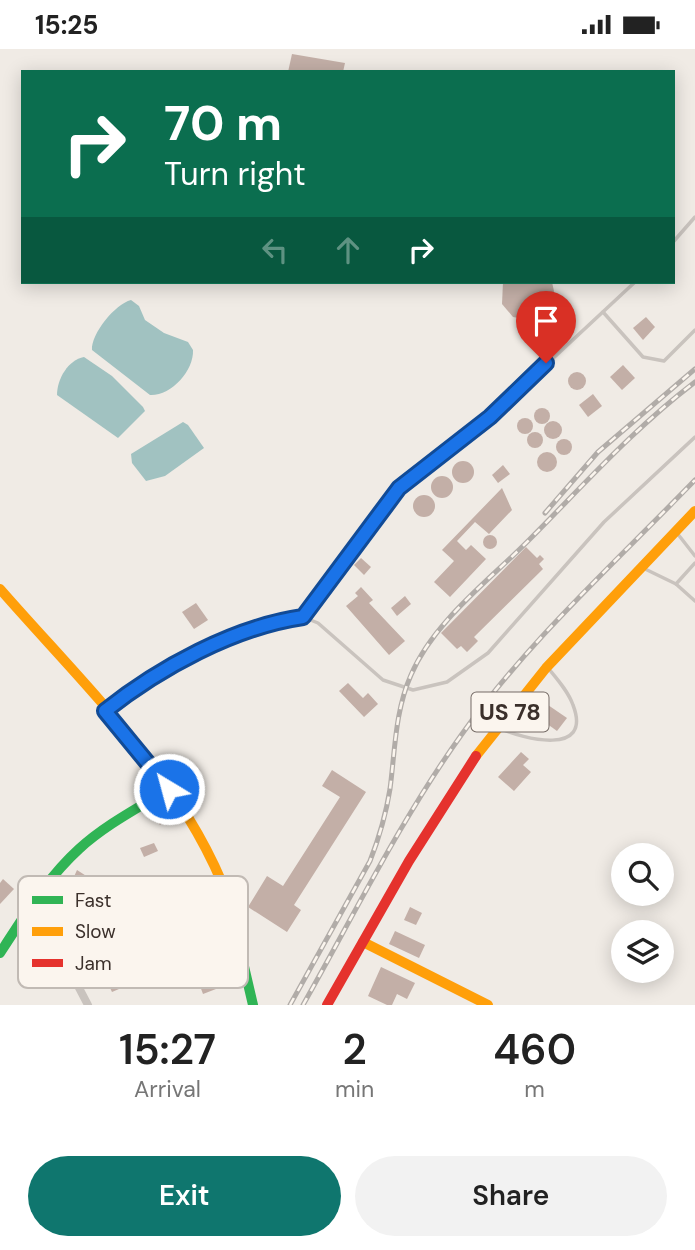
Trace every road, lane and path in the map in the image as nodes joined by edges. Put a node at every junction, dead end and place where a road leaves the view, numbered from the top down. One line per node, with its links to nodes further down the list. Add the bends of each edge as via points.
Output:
1 (695, 217): 2 (lane)
2 (675, 240)
3 (633, 284): 4 (lane)
4 (603, 312): 5 (lane, via 643,357 664,361); 15 (lane, via 490,417 399,488)
5 (695, 330)
6 (695, 437): 15 (lane, via 604,522 488,653 447,682 413,690 383,680 318,623)
7 (695, 511): 8 (street, US 78)
8 (675, 531): 9 (lane); 11 (street, US 78)
9 (695, 556)
10 (695, 563): 12 (lane)
11 (641, 567): 12 (lane); 16 (street, US 78)
12 (676, 584): 14 (lane)
13 (0, 589): 17 (street)
14 (695, 601)
15 (303, 617): 17 (lane, via 248,630 139,683)
16 (547, 666): 18 (street, US 78); 18 (lane, via 573,704 576,720 570,732 546,742)
17 (105, 711): 19 (street)
18 (498, 727): 23 (street, US 78, via 436,816)
19 (169, 789): 20 (street, via 108,826); 21 (street)
20 (56, 876)
21 (218, 876)
22 (18, 926): 24 (street)
23 (363, 942): 29 (street, US 78); 30 (street)
24 (0, 953)
25 (248, 972): 28 (street)
26 (79, 988): 27 (street)
27 (88, 1005)
28 (253, 1005)
29 (327, 1005)
30 (488, 1005)

